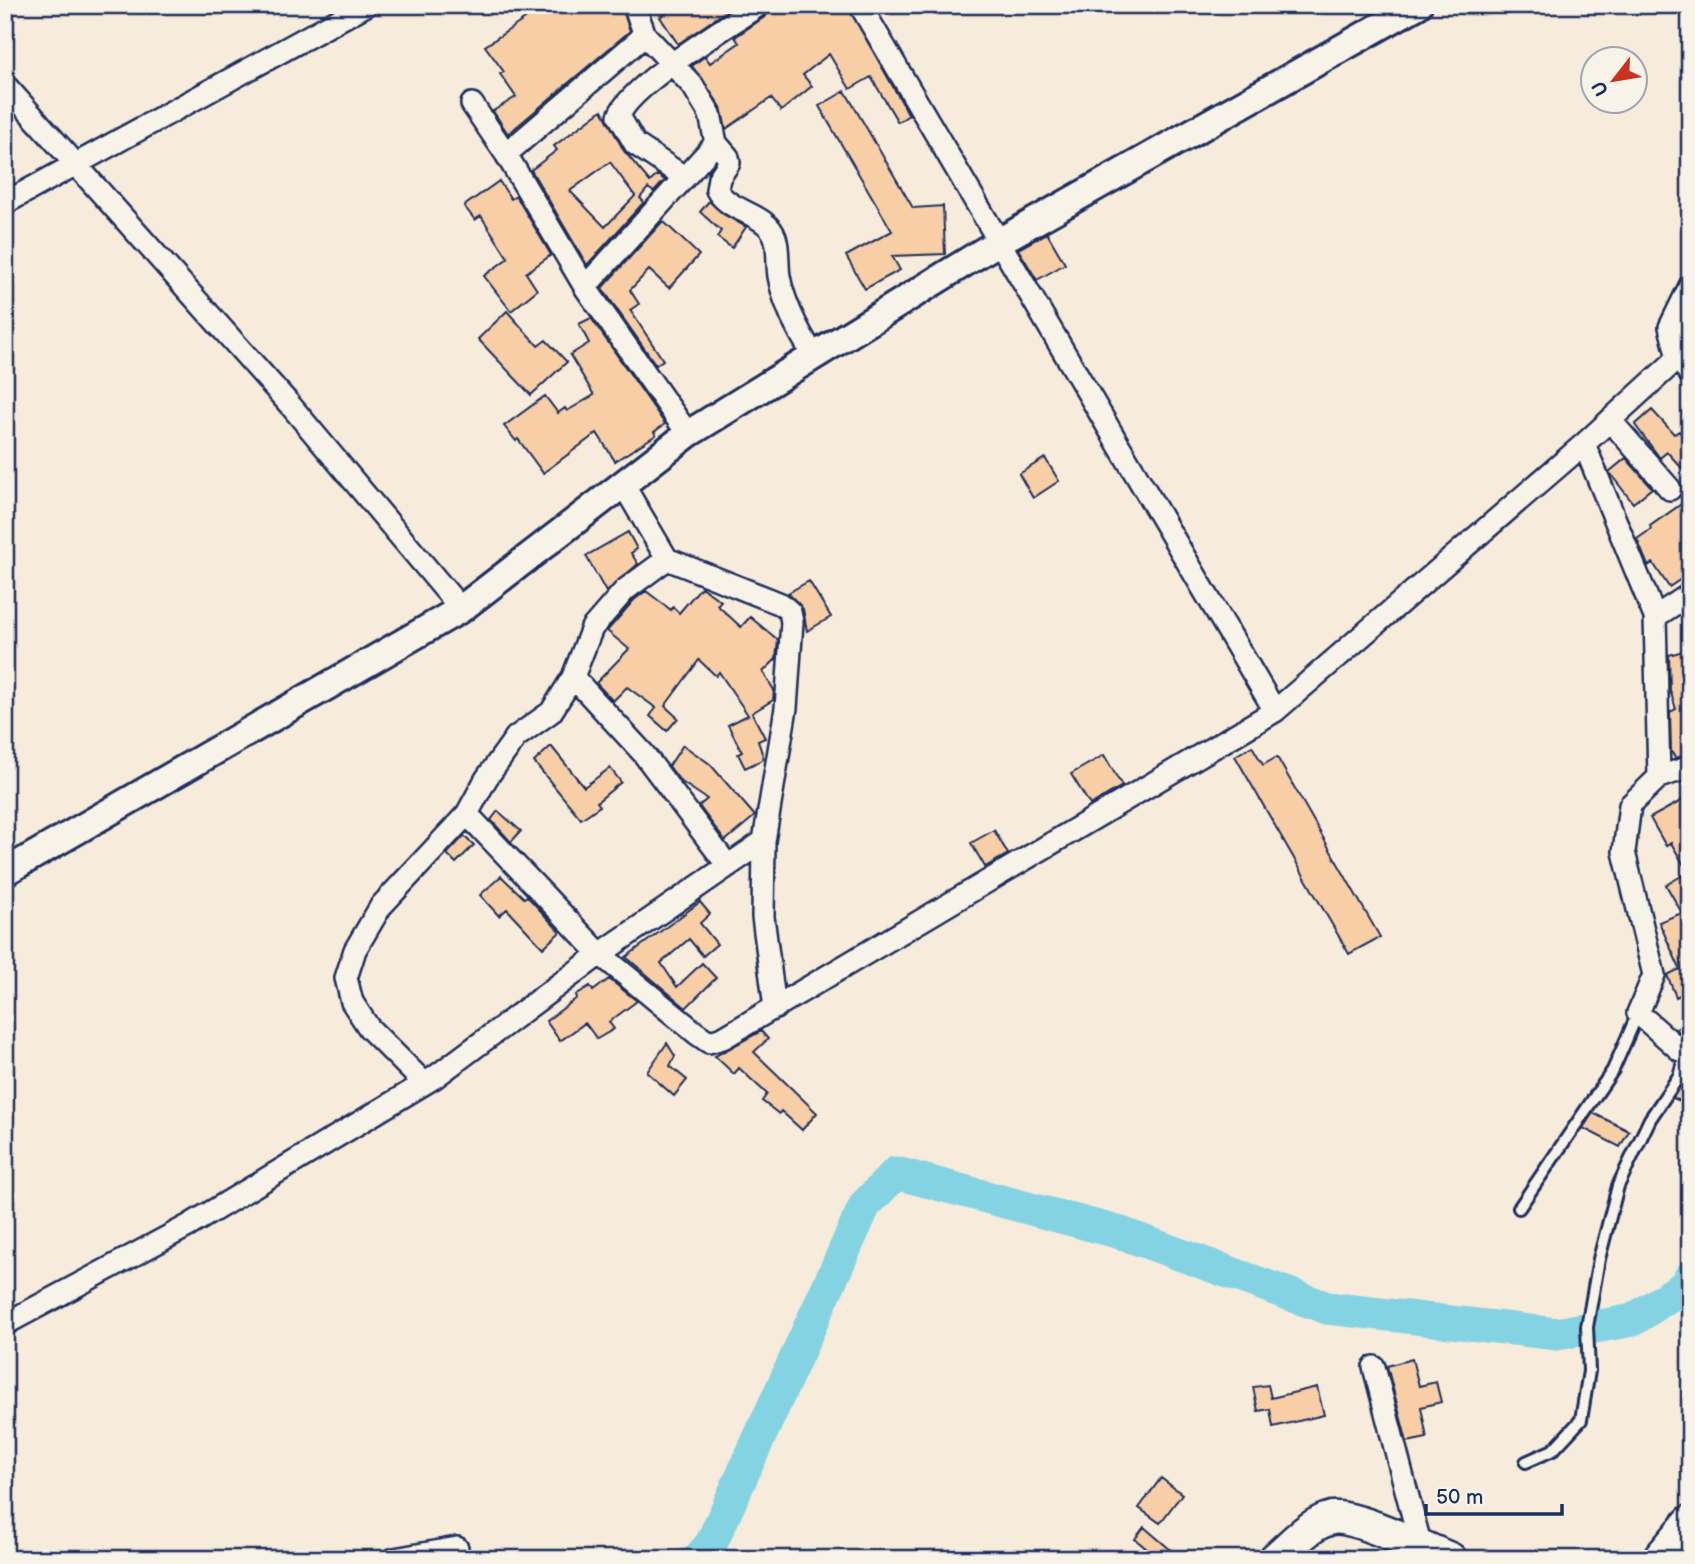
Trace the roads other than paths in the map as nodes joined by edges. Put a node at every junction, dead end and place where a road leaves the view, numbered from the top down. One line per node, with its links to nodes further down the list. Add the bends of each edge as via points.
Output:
1 (366, 5): 12 (street)
2 (634, 5): 6 (street)
3 (759, 5): 7 (street)
4 (860, 5): 15 (street)
5 (1418, 5): 15 (street)
6 (645, 35): 7 (street); 11 (street)
7 (673, 64): 10 (street, via 710,114); 13 (street, via 623,105 620,116 635,145)
8 (5, 85): 12 (street)
9 (472, 104): 11 (street)
10 (716, 143): 13 (street); 18 (street, via 729,163 717,190 729,205 759,220 775,236 785,299)
11 (506, 154): 17 (street)
12 (76, 163): 14 (street); 27 (street, via 291,406)
13 (684, 177): 17 (street)
14 (5, 203)
15 (1000, 241): 18 (street); 30 (street)
16 (1690, 286): 19 (street, via 1670,327)
17 (585, 287): 21 (street)
18 (814, 356): 21 (street)
19 (1684, 366): 20 (street)
20 (1610, 420): 22 (street); 24 (street)
21 (688, 434): 23 (street)
22 (1584, 444): 28 (street); 30 (street)
23 (624, 486): 25 (street); 27 (street)
24 (1670, 489)
25 (667, 559): 29 (street, via 625,590 592,628); 34 (street, via 781,604 790,612 786,708)
26 (1690, 594): 28 (street)
27 (461, 609): 36 (street)
28 (1655, 617): 32 (street)
29 (573, 677): 33 (street, via 551,712 516,737); 35 (street, via 643,753)
30 (1275, 711): 38 (street)
31 (1690, 767): 32 (street)
32 (1659, 777): 39 (street, via 1630,805 1624,852 1654,975)
33 (467, 814): 37 (street); 41 (street, via 381,906 355,950 346,978 352,1002 369,1028)
34 (764, 841): 35 (street); 38 (street, via 763,917)
35 (728, 866): 37 (street)
36 (5, 872)
37 (600, 954): 38 (street, via 709,1042); 41 (street)
38 (775, 1008)
39 (1638, 1013): 40 (street, via 1680,1050); 42 (lane, via 1614,1070)
40 (1688, 1051): 45 (lane, via 1679,1076 1650,1119 1618,1186 1587,1326 1589,1371 1581,1420 1553,1450)
41 (424, 1083): 43 (street, via 188,1226)
42 (1519, 1208)
43 (5, 1324)
44 (1374, 1367): 48 (street)
45 (1526, 1462)
46 (1690, 1522): 51 (main road)
47 (457, 1548): 49 (street)
48 (1436, 1553): 50 (main road, via 1334,1517 1312,1527)
49 (394, 1559)
50 (1275, 1559)
51 (1659, 1559)

